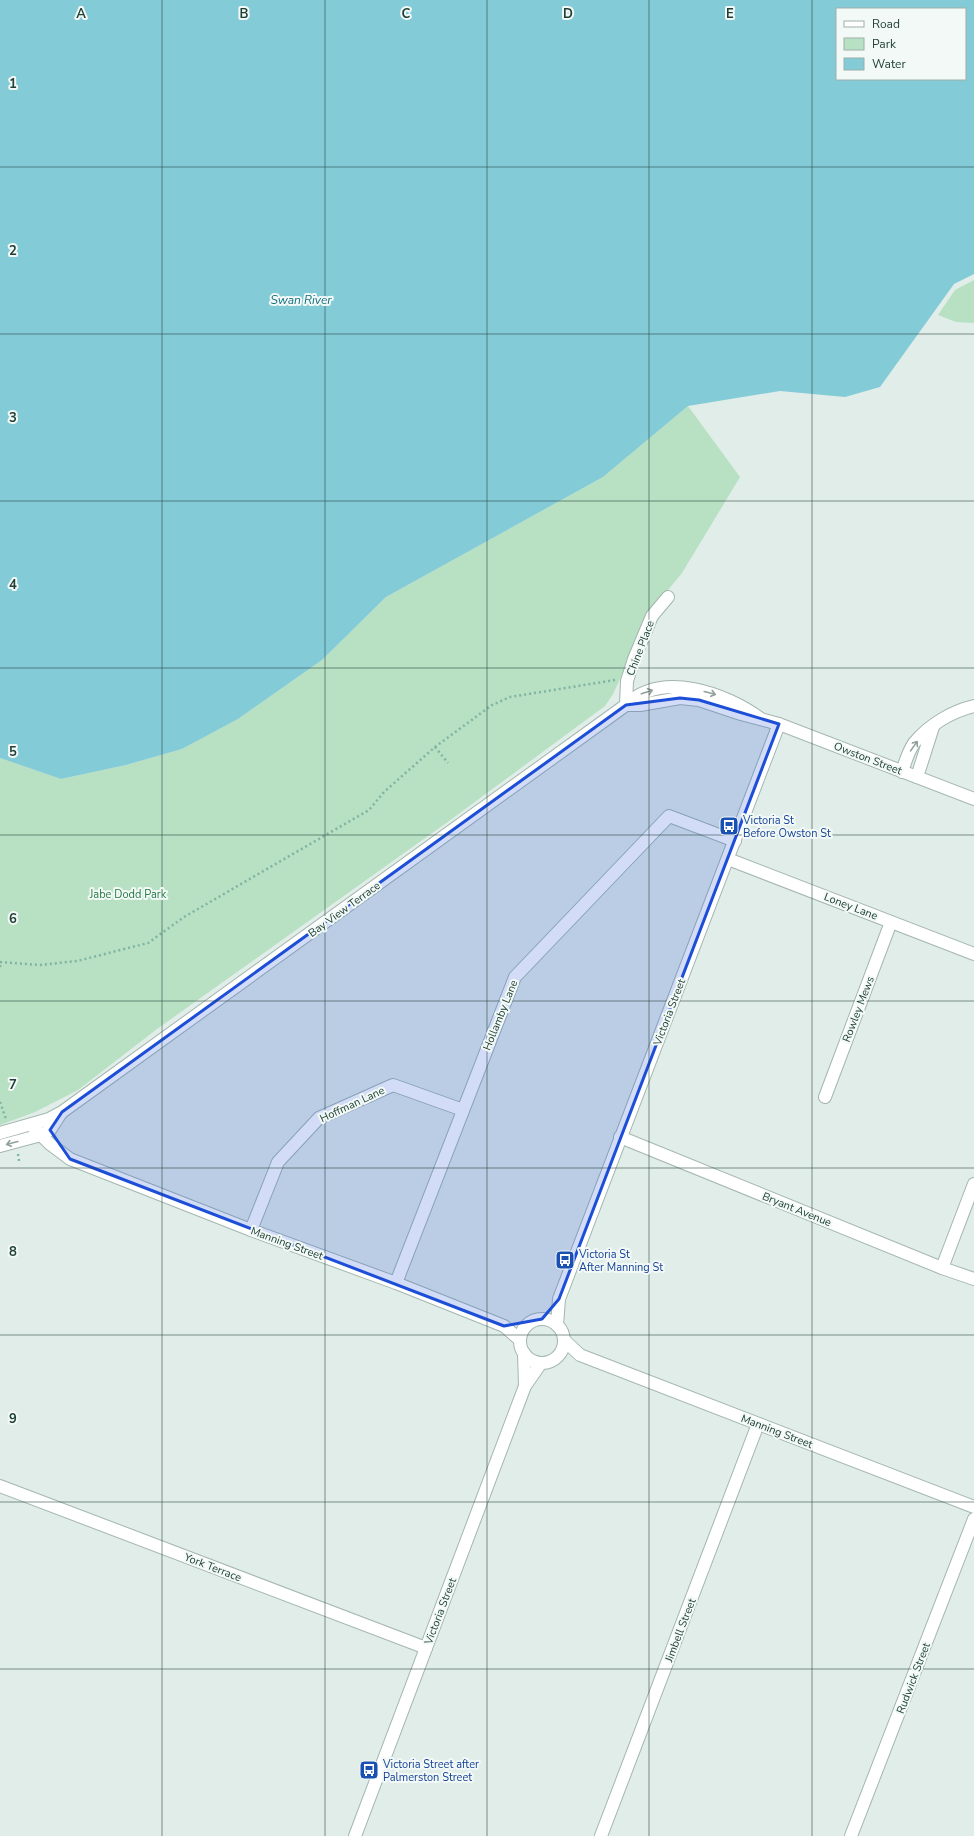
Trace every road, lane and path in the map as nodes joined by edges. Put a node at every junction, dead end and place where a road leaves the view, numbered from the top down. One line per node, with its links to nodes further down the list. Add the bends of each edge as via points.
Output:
1 (668, 597): 2 (street, Chine Place, via 652,616)
2 (627, 681): 3 (street, Chine Place); 7 (path, via 586,684 510,697 492,705)
3 (626, 705): 5 (street, Owston Street, via 640,705 694,688 745,706 761,719); 20 (street, Bay View Terrace, via 62,1112)
4 (974, 706): 6 (street, via 957,710)
5 (779, 724): 9 (street, Owston Street); 12 (street, Victoria Street)
6 (934, 726): 9 (street, one-way to 6, via 914,744); 10 (street)
7 (435, 747): 8 (path); 16 (path, via 384,792 369,810 184,917 148,943 77,961 40,965)
8 (448, 763)
9 (902, 772): 10 (street, Owston Street)
10 (917, 777): 11 (street, Owston Street)
11 (974, 799)
12 (735, 841): 13 (street, Victoria Street); 19 (street, Hollamby Lane, via 669,816 515,977)
13 (728, 859): 14 (street, Loney Lane); 22 (street, Victoria Street)
14 (891, 922): 15 (street, Loney Lane); 18 (street, Rowley Mews)
15 (974, 954)
16 (0, 962): 17 (path)
17 (0, 967)
18 (825, 1097)
19 (463, 1110): 25 (street, Hoffman Lane, via 393,1085 319,1118 278,1162); 28 (street, Hollamby Lane)
20 (45, 1129): 21 (street, Bay View Terrace, via 31,1125); 23 (street, Bay View Terrace, one-way to 23); 25 (street, Manning Street, via 70,1160)
21 (0, 1133)
22 (620, 1137): 26 (street, Bryant Avenue); 29 (street, Victoria Street)
23 (0, 1146)
24 (974, 1184): 26 (street)
25 (251, 1230): 28 (street, Manning Street)
26 (942, 1268): 27 (street, Bryant Avenue)
27 (974, 1279)
28 (396, 1283): 33 (street, Manning Street)
29 (559, 1299): 30 (street, Victoria Street); 32 (street, Victoria Street)
30 (542, 1319): 31 (street); 32 (street)
31 (529, 1323): 33 (street, Manning Street); 34 (street, via 524,1328)
32 (557, 1325): 35 (street)
33 (504, 1326): 34 (street, Manning Street)
34 (520, 1340): 36 (street)
35 (564, 1340): 37 (street, Manning Street); 38 (street, via 560,1353)
36 (524, 1353): 39 (street, via 534,1362); 40 (street, Victoria Street)
37 (580, 1355): 38 (street, Manning Street); 41 (street, Manning Street)
38 (555, 1358): 39 (street)
39 (541, 1363): 40 (street, Victoria Street)
40 (525, 1386): 45 (street, Victoria Street)
41 (758, 1424): 43 (street, Manning Street); 47 (street, Jimbell Street)
42 (0, 1486): 45 (street, York Terrace)
43 (974, 1507)
44 (974, 1519): 48 (street, Rudwick Street)
45 (426, 1648): 46 (street, Victoria Street)
46 (354, 1836)
47 (601, 1836)
48 (851, 1836)

